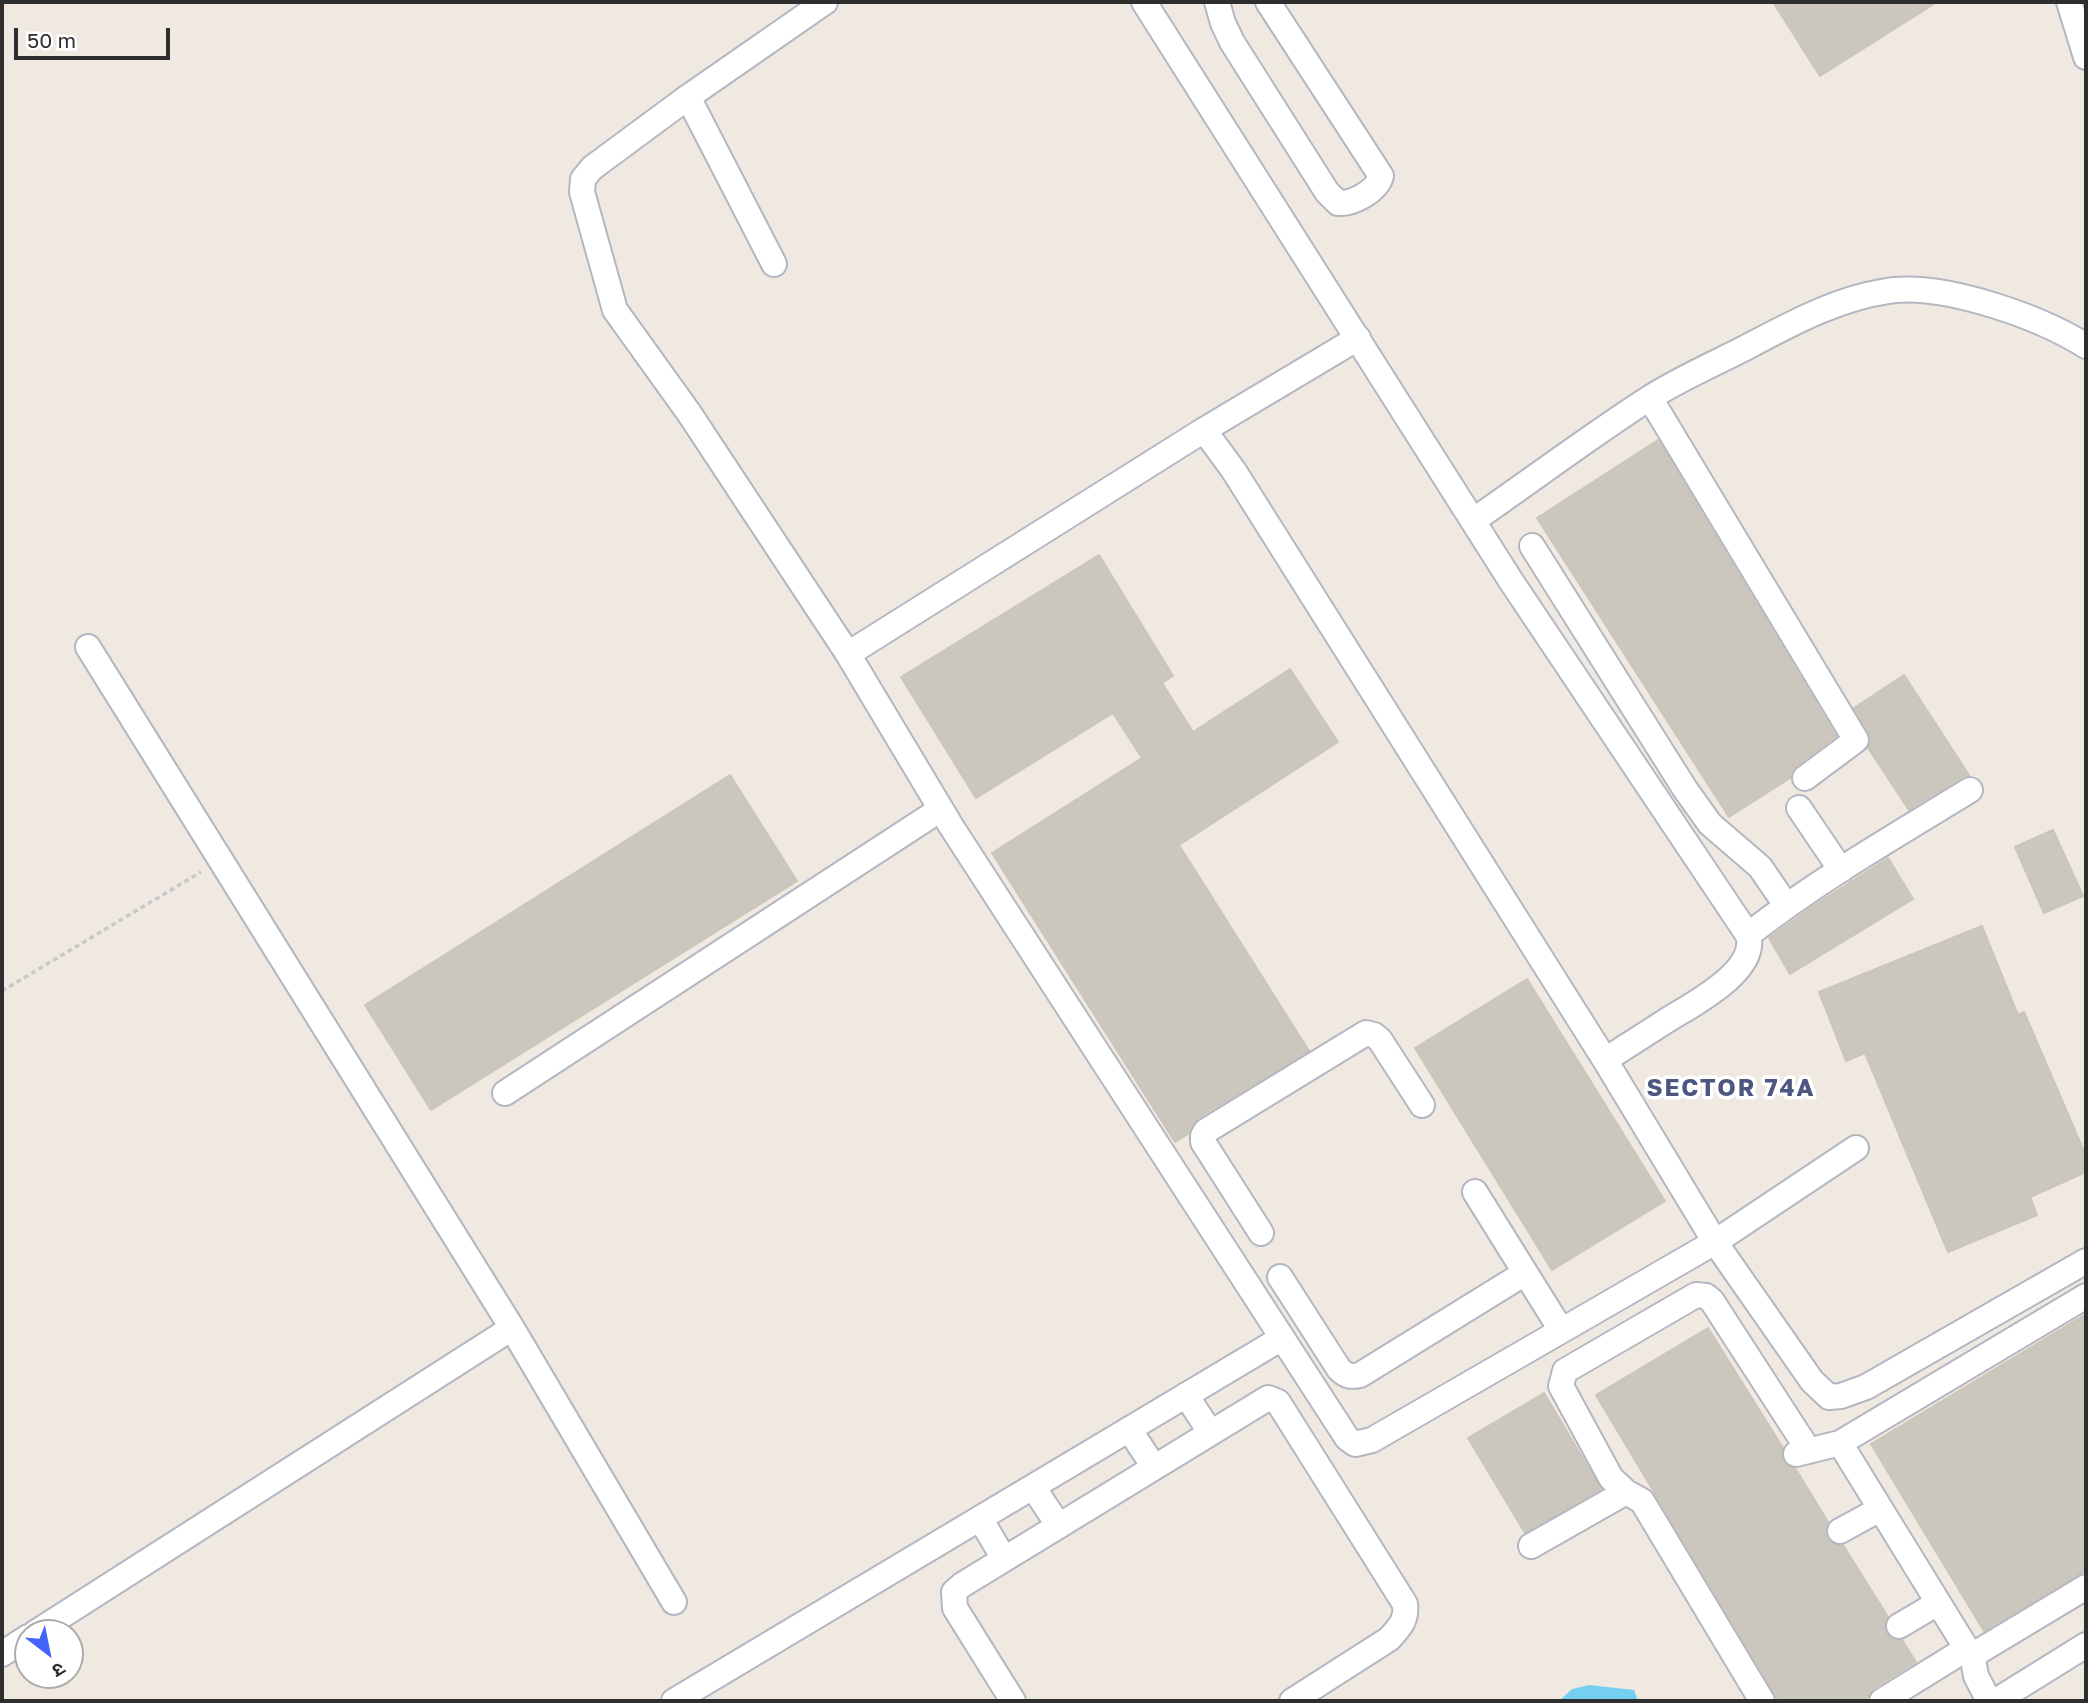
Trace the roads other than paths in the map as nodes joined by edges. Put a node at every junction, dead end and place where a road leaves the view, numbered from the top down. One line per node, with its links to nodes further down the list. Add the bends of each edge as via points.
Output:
1 (825, 2): 7 (street)
2 (1217, 2): 3 (street, via 1232,42 1327,192 1338,203 1349,203 1378,185 1381,176)
3 (1268, 2)
4 (2069, 2): 6 (street)
5 (1155, 5): 9 (street)
6 (2086, 57)
7 (688, 97): 8 (street); 16 (street, via 592,167 581,184 584,203 615,310)
8 (774, 264)
9 (1358, 338): 12 (street); 13 (street)
10 (2086, 346): 11 (street, via 2071,336 1979,302 1896,290 1798,320)
11 (1650, 398): 13 (street); 17 (street, via 1856,740)
12 (1204, 430): 16 (street); 24 (street)
13 (1474, 520): 23 (street)
14 (1532, 547): 22 (street, via 1703,815 1760,867)
15 (89, 647): 37 (street)
16 (848, 654): 20 (street)
17 (1805, 778)
18 (1970, 790): 21 (street)
19 (1799, 808): 21 (street)
20 (941, 809): 25 (street); 29 (street)
21 (1840, 870): 22 (street)
22 (1786, 905): 23 (street)
23 (1748, 935): 24 (street, via 1749,950 1727,981)
24 (1605, 1060): 32 (street)
25 (505, 1093)
26 (1422, 1105): 28 (street, via 1380,1040 1366,1033 1206,1131 1203,1142)
27 (1856, 1148): 32 (street)
28 (1213, 1157): 29 (street); 31 (street)
29 (1179, 1178): 39 (street)
30 (1475, 1192): 34 (street)
31 (1261, 1233)
32 (1715, 1242): 33 (street, via 1812,1381 1829,1397 1866,1387); 38 (street)
33 (2086, 1261)
34 (1525, 1273): 35 (street, via 1352,1377 1339,1369); 38 (street)
35 (1280, 1277)
36 (2086, 1296): 43 (street)
37 (512, 1328): 54 (street); 56 (street)
38 (1561, 1330): 39 (street, via 1360,1444 1347,1438)
39 (1282, 1338): 40 (street)
40 (1186, 1395): 41 (street); 42 (street)
41 (1129, 1429): 44 (street); 45 (street)
42 (1210, 1432): 44 (street); 62 (street, via 1260,1401 1278,1402 1405,1604 1406,1615 1389,1639)
43 (1840, 1443): 46 (street, via 1802,1453 1712,1301 1696,1295 1564,1371 1560,1387 1611,1478); 47 (street)
44 (1154, 1467): 49 (street)
45 (1033, 1487): 48 (street); 49 (street)
46 (1626, 1492): 51 (street); 63 (street, via 1642,1501)
47 (1880, 1509): 50 (street); 55 (street)
48 (980, 1518): 52 (street); 60 (street)
49 (1059, 1525): 52 (street)
50 (1840, 1531)
51 (1531, 1546)
52 (1004, 1559): 61 (street, via 954,1592 956,1608)
53 (2086, 1587): 59 (street)
54 (674, 1602)
55 (1938, 1603): 57 (street); 59 (street)
56 (57, 1619)
57 (1899, 1626)
58 (2086, 1645): 66 (street)
59 (1970, 1654): 64 (street); 65 (street)
60 (674, 1701)
61 (1013, 1701)
62 (1292, 1701)
63 (1762, 1701)
64 (1882, 1701)
65 (1989, 1701)
66 (1996, 1701)

